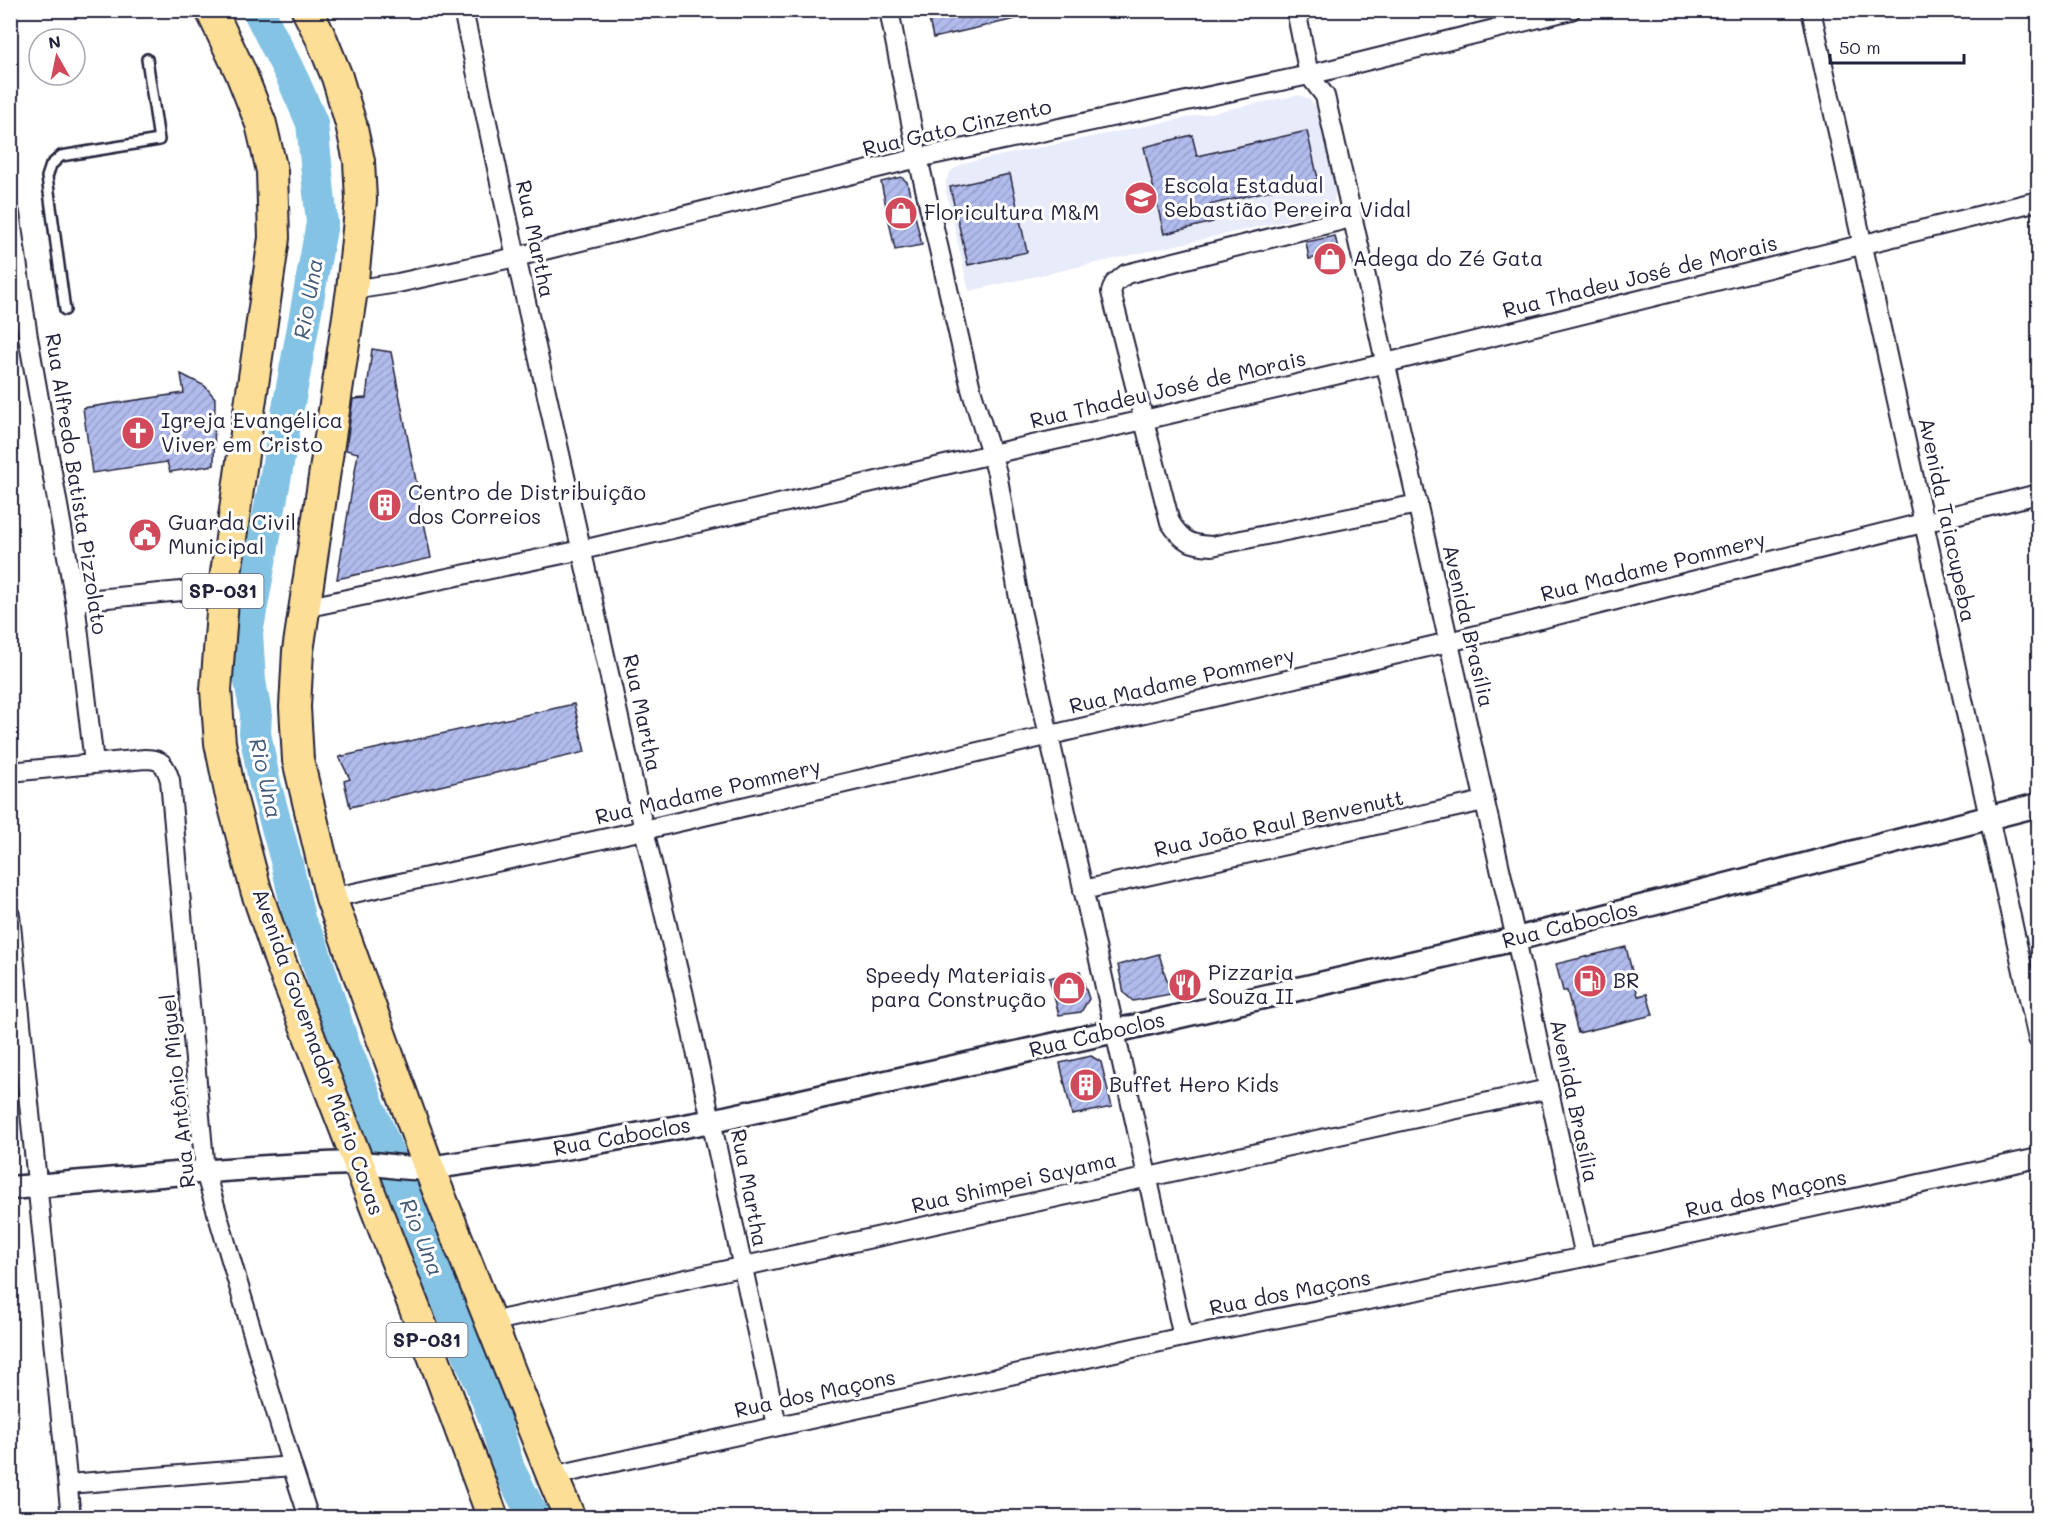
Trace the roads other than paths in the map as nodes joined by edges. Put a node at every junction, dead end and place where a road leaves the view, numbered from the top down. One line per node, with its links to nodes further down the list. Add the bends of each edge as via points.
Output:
1 (211, 10): 26 (highway, Avenida Governador Mário Covas / SP-031, via 261,124 272,171 274,238)
2 (464, 10): 15 (street, Rua Martha)
3 (889, 10): 10 (street)
4 (1296, 10): 9 (street, Avenida Brasília)
5 (1571, 10): 9 (street, Rua Gato Cinzento)
6 (1811, 10): 14 (street, Avenida Taiacupeba)
7 (307, 11): 16 (highway, SP-031, via 337,78 359,161 361,200)
8 (147, 58): 17 (lane, via 159,140 61,156 51,165 47,177)
9 (1309, 75): 10 (street, Rua Gato Cinzento); 13 (street, Avenida Brasília, via 1325,96)
10 (918, 158): 15 (street, Rua Gato Cinzento); 21 (street, via 971,389)
11 (2038, 201): 14 (street, Rua Thadeu José de Morais)
12 (10, 213): 18 (street, Rua Alfredo Batista Pizzolato)
13 (1351, 218): 19 (street, Avenida Brasília); 20 (street, via 1126,274 1119,279 1111,292)
14 (1864, 244): 19 (street, Rua Thadeu José de Morais); 24 (street, Avenida Taiacupeba)
15 (516, 257): 16 (street, Rua Gato Cinzento, via 398,284); 25 (street, Rua Martha)
16 (352, 290): 28 (highway, SP-031)
17 (65, 310)
18 (19, 338): 27 (street, Rua Alfredo Batista Pizzolato)
19 (1386, 363): 20 (street, Rua Thadeu José de Morais); 23 (street, Avenida Brasília)
20 (1144, 420): 21 (street, Rua Thadeu José de Morais); 23 (street, via 1170,522 1178,534 1200,546)
21 (992, 453): 25 (street, Rua Thadeu José de Morais); 30 (street)
22 (2038, 494): 24 (street, Rua Madame Pommery)
23 (1418, 504): 29 (street, Avenida Brasília)
24 (1924, 521): 29 (street, Rua Madame Pommery); 35 (street, Avenida Taiacupeba)
25 (582, 550): 28 (street, Rua Thadeu José de Morais); 36 (street, Rua Martha)
26 (224, 588): 27 (street); 46 (highway, Avenida Governador Mário Covas / SP-031, via 216,690 220,742 230,792 280,961)
27 (75, 602): 31 (street, Rua Alfredo Batista Pizzolato)
28 (304, 608): 38 (highway, SP-031, via 295,707 298,760)
29 (1449, 642): 30 (street, Rua Madame Pommery); 33 (street, Avenida Brasília)
30 (1049, 735): 36 (street, Rua Madame Pommery); 37 (street)
31 (94, 763): 32 (street); 48 (street, Rua Antônio Miguel, via 156,759 163,762 170,780)
32 (10, 772)
33 (1484, 801): 37 (street, Rua João Raul Benvenutt); 40 (street, Avenida Brasília)
34 (2038, 805): 35 (street, Rua Caboclos)
35 (1988, 817): 40 (street, Rua Caboclos); 42 (street, Avenida Taiacupeba)
36 (644, 830): 38 (street, Rua Madame Pommery); 44 (street, Rua Martha)
37 (1083, 890): 41 (street)
38 (331, 898): 47 (highway, SP-031)
39 (10, 915): 50 (street)
40 (1516, 939): 41 (street, Rua Caboclos); 43 (street, Avenida Brasília)
41 (1115, 1031): 44 (street, Rua Caboclos); 49 (street)
42 (2038, 1038)
43 (1548, 1089): 49 (street, Rua Shimpei Sayama); 52 (street, Avenida Brasília)
44 (712, 1120): 47 (street, Rua Caboclos); 53 (street, Rua Martha)
45 (2038, 1158): 52 (street, Rua dos Maçons)
46 (370, 1164): 47 (street, Rua Caboclos); 48 (street, Rua Caboclos); 62 (highway, Avenida Governador Mário Covas / SP-031, via 434,1358)
47 (424, 1169): 54 (highway, SP-031)
48 (205, 1172): 50 (street, Rua Caboclos); 57 (street, Rua Antônio Miguel)
49 (1147, 1176): 53 (street, Rua Shimpei Sayama); 55 (street)
50 (37, 1186): 51 (street, Rua Caboclos); 59 (street)
51 (10, 1188)
52 (1585, 1257): 55 (street, Rua dos Maçons)
53 (742, 1268): 54 (street, Rua Shimpei Sayama); 56 (street, Rua Martha)
54 (491, 1322): 58 (highway, SP-031)
55 (1183, 1337): 56 (street, Rua dos Maçons)
56 (777, 1425): 58 (street, Rua dos Maçons)
57 (292, 1466): 59 (street); 61 (street, Rua Antônio Miguel)
58 (552, 1476): 63 (highway, SP-031)
59 (68, 1484): 60 (street)
60 (71, 1518)
61 (309, 1518)
62 (494, 1518)
63 (570, 1518)

